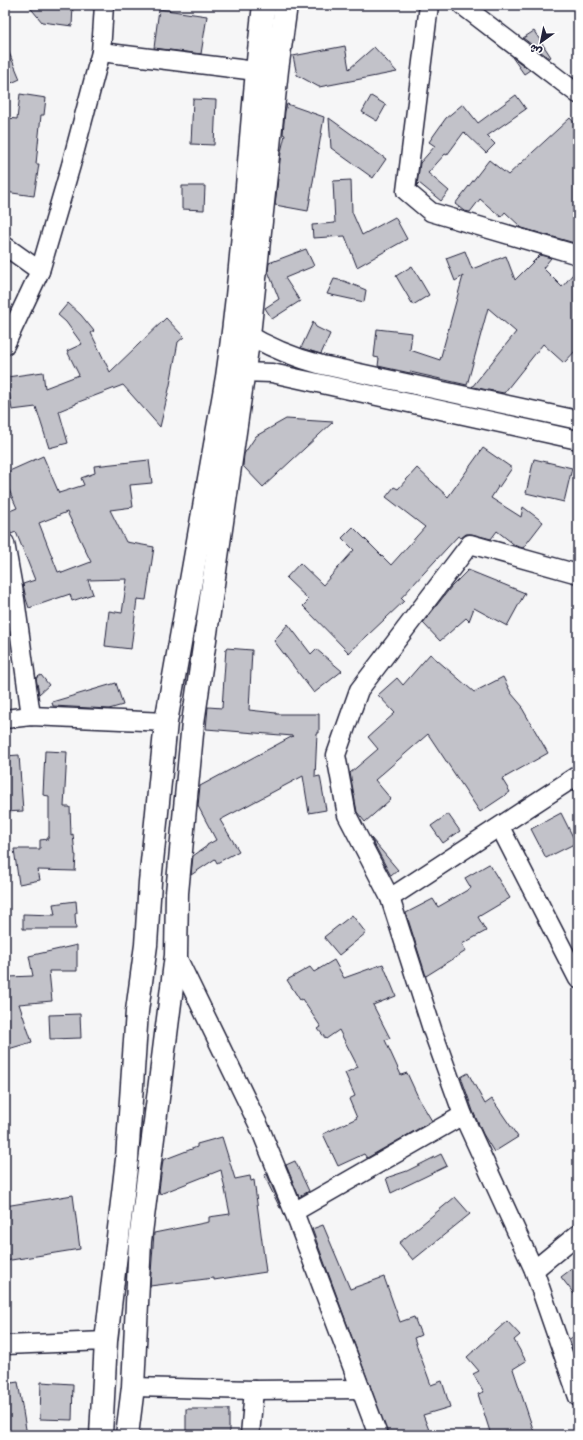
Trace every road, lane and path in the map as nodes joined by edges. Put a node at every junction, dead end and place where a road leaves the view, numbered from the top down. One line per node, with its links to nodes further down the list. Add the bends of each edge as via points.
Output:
1 (104, 5): 6 (street)
2 (264, 5): 7 (street)
3 (286, 5): 12 (street)
4 (429, 5): 10 (street, via 406,191 431,212)
5 (462, 5): 8 (street)
6 (101, 52): 7 (street); 11 (street)
7 (256, 71): 12 (street)
8 (578, 94)
9 (5, 246): 11 (street)
10 (578, 255)
11 (40, 271): 13 (street)
12 (241, 331): 14 (street); 15 (street, via 278,351 322,365)
13 (5, 345)
14 (235, 374): 16 (street, via 272,373); 21 (street); 26 (street, via 193,723 177,893)
15 (578, 420)
16 (578, 440)
17 (5, 542): 19 (street)
18 (578, 574): 24 (street, via 470,544 359,690 336,755 347,815)
19 (31, 716): 20 (street); 21 (street)
20 (5, 719)
21 (166, 722): 25 (street)
22 (578, 775): 23 (street)
23 (500, 827): 24 (street); 27 (street)
24 (390, 898): 28 (street)
25 (146, 944): 26 (street); 32 (street, via 137,1011 127,1159)
26 (176, 955): 29 (street, via 259,1126); 34 (street, via 140,1242)
27 (578, 979)
28 (463, 1115): 29 (street); 31 (street)
29 (294, 1212): 35 (street)
30 (578, 1234): 31 (street)
31 (534, 1270): 37 (street)
32 (106, 1341): 33 (street); 38 (street)
33 (5, 1345)
34 (133, 1386): 36 (street); 39 (street)
35 (360, 1389): 36 (street); 41 (street)
36 (254, 1390): 40 (street)
37 (578, 1397)
38 (101, 1435)
39 (127, 1435)
40 (250, 1435)
41 (378, 1435)

